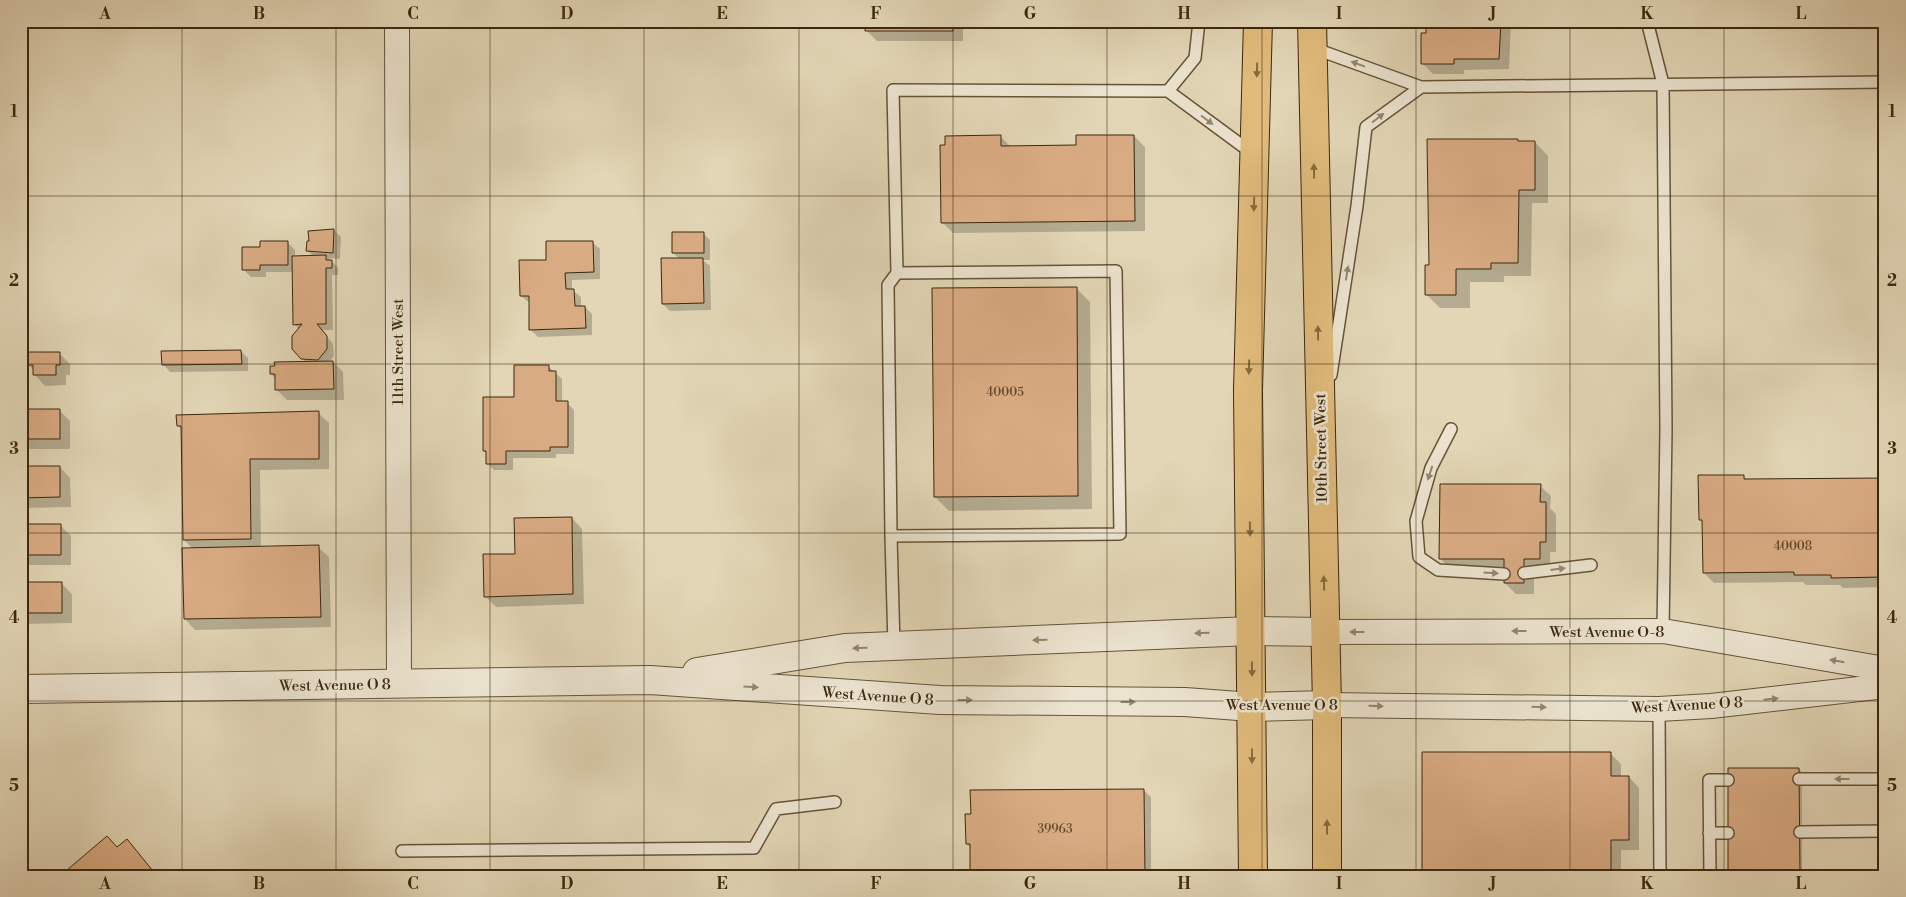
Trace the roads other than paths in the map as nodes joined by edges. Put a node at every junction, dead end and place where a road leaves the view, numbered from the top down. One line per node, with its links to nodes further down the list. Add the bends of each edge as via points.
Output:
1 (397, 21): 25 (street, 11th Street West)
2 (1199, 21): 10 (lane, via 1195,58)
3 (1258, 21): 11 (main road, one-way to 11)
4 (1324, 21): 6 (lane)
5 (1648, 21): 8 (lane)
6 (1312, 34): 9 (lane, one-way to 6); 14 (main road, 10th Street West, one-way to 6)
7 (1885, 82): 8 (lane)
8 (1663, 84): 9 (lane); 20 (lane, via 1666,429)
9 (1421, 87): 14 (lane, one-way to 9, via 1366,127)
10 (1168, 91): 11 (lane, one-way to 11); 12 (lane, via 893,90)
11 (1255, 156): 19 (main road, one-way to 19, via 1248,390)
12 (897, 273): 15 (lane, via 888,285); 15 (lane, via 1116,271 1120,534)
13 (1451, 429): 18 (lane, one-way to 18, via 1431,468 1416,522 1419,557 1438,570)
14 (1320, 443): 21 (main road, 10th Street West, one-way to 14)
15 (891, 536): 22 (lane)
16 (1591, 565): 17 (lane, one-way to 16)
17 (1524, 573)
18 (1504, 574)
19 (1251, 631): 21 (street, West Avenue O 8); 22 (street, West Avenue O 8, one-way to 22); 29 (main road, one-way to 29)
20 (1662, 631): 21 (street, West Avenue O-8, one-way to 21); 23 (street, West Avenue O-8, one-way to 20)
21 (1325, 632): 28 (main road, 10th Street West)
22 (894, 646): 24 (street, West Avenue O 8, one-way to 24, via 845,648)
23 (1885, 669)
24 (650, 680): 25 (street, West Avenue O 8); 29 (street, West Avenue O 8, one-way to 29, via 940,700 1185,702)
25 (399, 684): 27 (street, West Avenue O 8)
26 (1885, 686): 30 (street, West Avenue O 8, one-way to 26)
27 (21, 689)
28 (1327, 705): 29 (street, West Avenue O 8); 30 (street, West Avenue O 8, one-way to 30); 41 (main road, 10th Street West, one-way to 28)
29 (1252, 707): 40 (main road, one-way to 40)
30 (1658, 709): 42 (lane)
31 (1800, 779): 32 (lane, one-way to 31)
32 (1885, 779)
33 (1728, 780): 37 (lane, via 1709,780)
34 (835, 802): 39 (lane, via 776,809 754,848)
35 (1885, 831): 36 (lane)
36 (1800, 832)
37 (1709, 833): 38 (lane); 43 (lane)
38 (1728, 833)
39 (402, 851)
40 (1252, 876)
41 (1327, 876)
42 (1660, 876)
43 (1710, 876)

